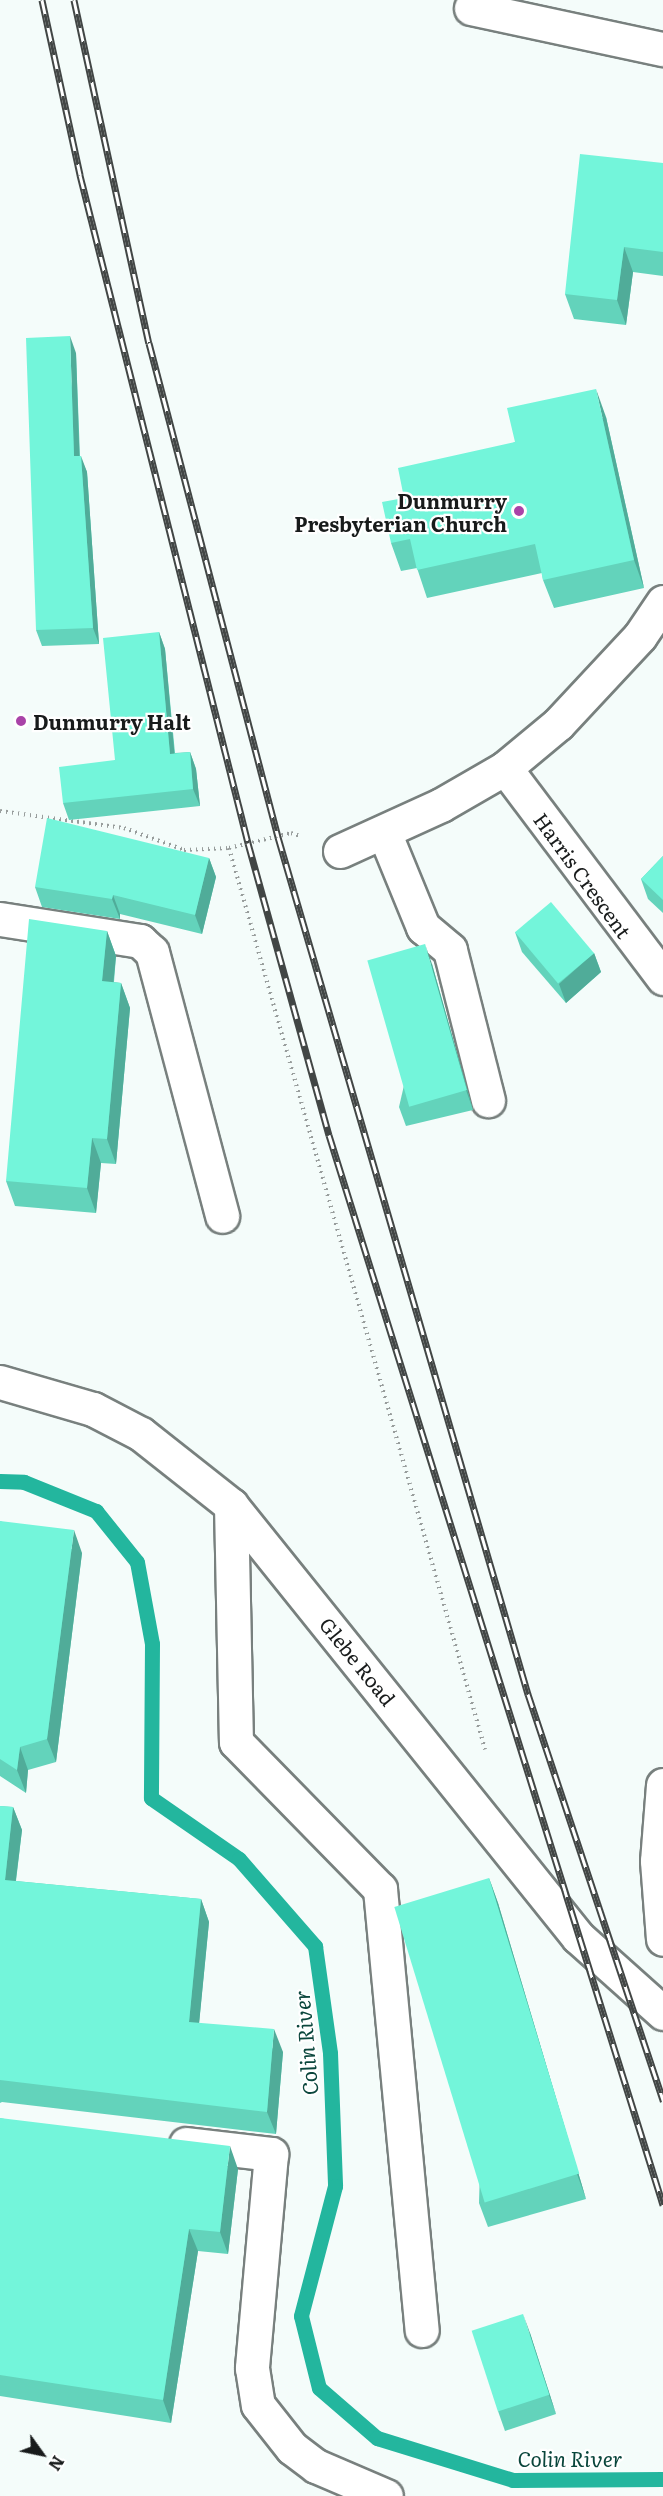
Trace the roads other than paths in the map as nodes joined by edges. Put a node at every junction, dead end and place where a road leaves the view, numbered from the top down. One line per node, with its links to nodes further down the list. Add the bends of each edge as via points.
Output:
1 (471, 9): 2 (street)
2 (663, 50)
3 (663, 602): 4 (street, via 640,636 566,715)
4 (505, 768): 5 (street); 8 (street, Harris Crescent)
5 (384, 832): 6 (street); 9 (street, via 423,927 450,950)
6 (340, 851)
7 (0, 919): 10 (street, via 140,941 152,952)
8 (663, 978)
9 (488, 1100)
10 (222, 1216)
11 (0, 1382): 12 (street, Glebe Road, via 93,1409 141,1434)
12 (231, 1505): 15 (street, Glebe Road, via 578,1937); 17 (street, via 236,1742 380,1889)
13 (663, 1785): 14 (street, via 657,1861)
14 (663, 1939)
15 (663, 2013)
16 (153, 2140): 18 (street, via 271,2154 252,2368 258,2405 292,2448 316,2466)
17 (422, 2330)
18 (377, 2495)

